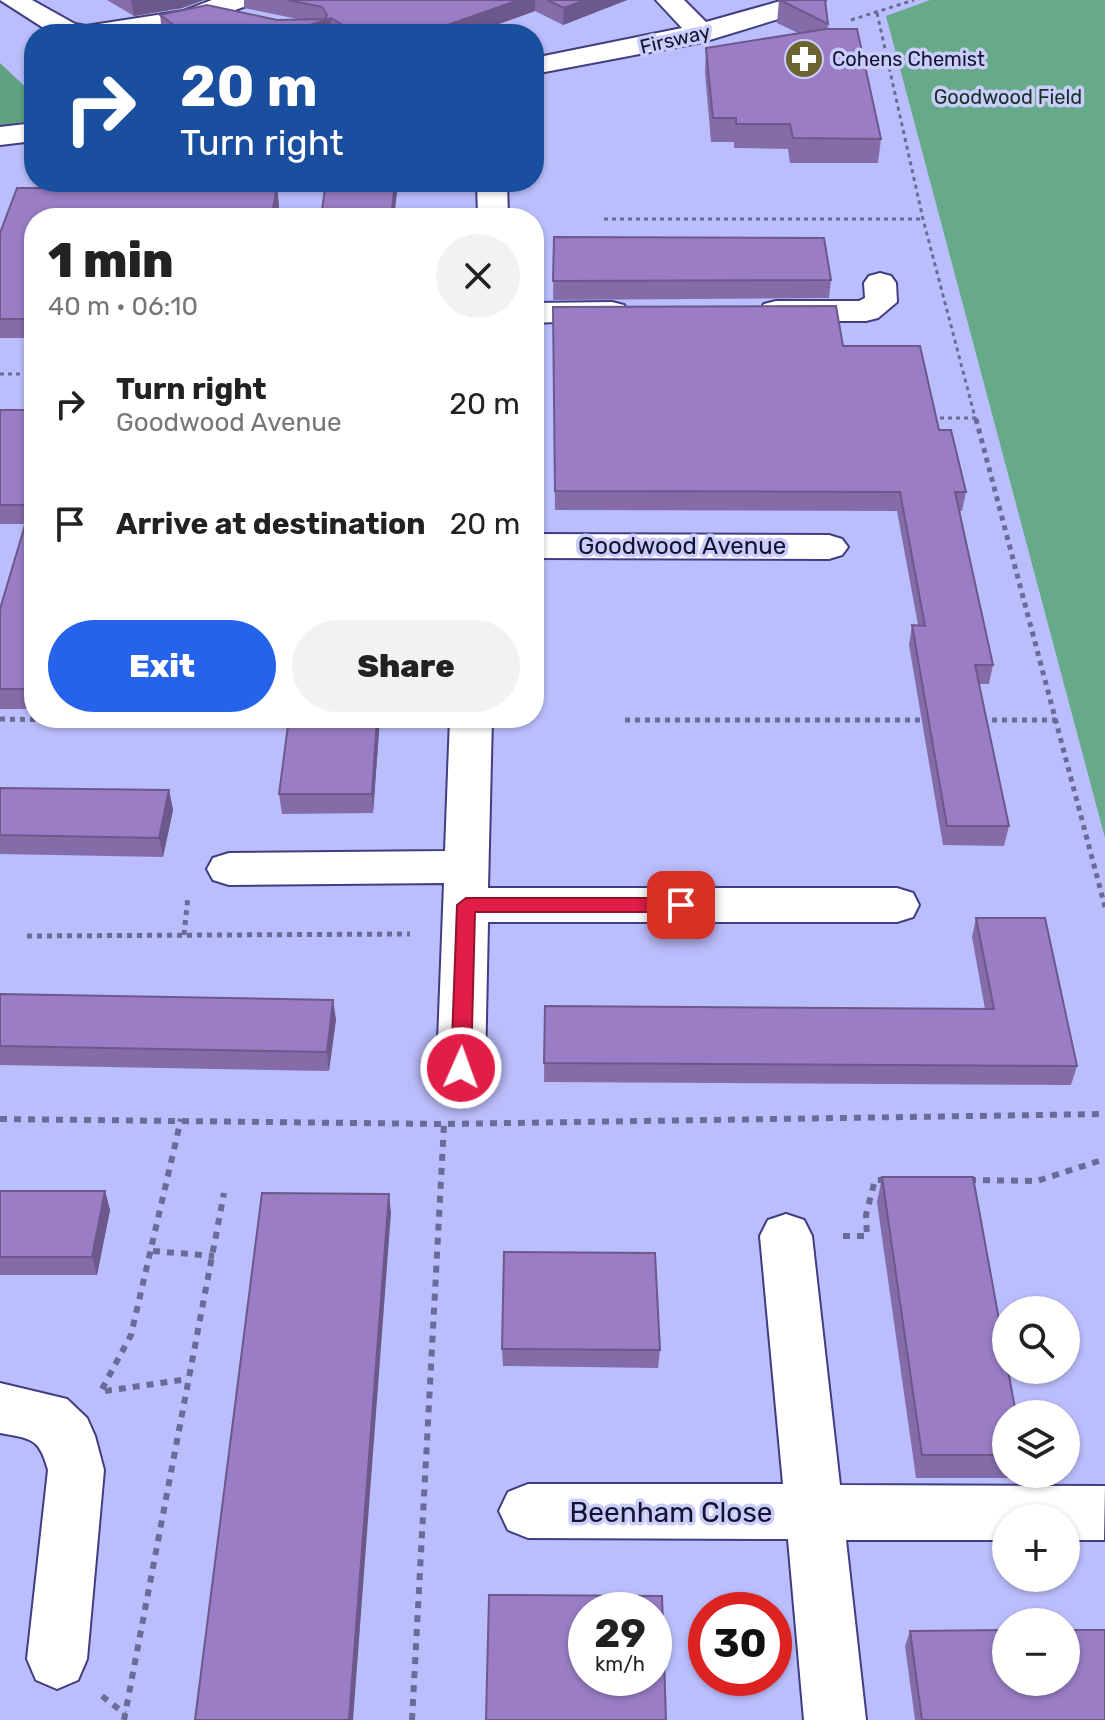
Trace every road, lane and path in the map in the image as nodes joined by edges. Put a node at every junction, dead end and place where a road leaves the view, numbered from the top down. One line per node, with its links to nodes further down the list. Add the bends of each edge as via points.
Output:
1 (13, 0): 6 (street)
2 (669, 0): 8 (street)
3 (812, 0): 8 (street, Firsway)
4 (914, 0): 13 (path, via 877,13)
5 (245, 10): 7 (street, via 208,11)
6 (55, 24)
7 (152, 24)
8 (703, 34): 9 (street, Firsway)
9 (544, 65)
10 (24, 133): 11 (street)
11 (0, 136)
12 (604, 219): 13 (path)
13 (923, 219): 21 (path)
14 (880, 283): 16 (street, via 881,302 866,311)
15 (645, 312): 17 (street)
16 (739, 312)
17 (544, 313)
18 (0, 374): 19 (path)
19 (24, 374)
20 (929, 418): 21 (path)
21 (976, 418): 29 (path)
22 (544, 546): 23 (street, Goodwood Avenue)
23 (829, 547)
24 (0, 719): 25 (path)
25 (24, 719)
26 (625, 720): 27 (path)
27 (944, 720)
28 (976, 720): 29 (path)
29 (1056, 720): 34 (path)
30 (471, 728): 32 (street)
31 (229, 869): 32 (street)
32 (467, 902): 33 (street); 35 (path); 36 (street)
33 (897, 905)
34 (1105, 907)
35 (27, 936)
36 (461, 1068)
37 (1105, 1114): 40 (path)
38 (0, 1119): 39 (path)
39 (181, 1119): 40 (path); 46 (path)
40 (444, 1124): 55 (path)
41 (1105, 1159): 43 (path, via 1037,1181)
42 (890, 1180): 45 (path, via 875,1180 867,1236)
43 (963, 1180)
44 (224, 1193): 47 (path)
45 (786, 1236): 51 (street)
46 (153, 1251): 47 (path); 48 (path, via 131,1335 100,1392)
47 (214, 1256): 48 (path)
48 (188, 1379): 54 (path)
49 (0, 1408): 53 (street, via 47,1417 67,1436 76,1470)
50 (528, 1511): 51 (street, Beenham Close)
51 (813, 1513): 52 (street, Beenham Close); 56 (street)
52 (1104, 1513)
53 (57, 1659)
54 (124, 1720)
55 (412, 1720)
56 (835, 1720)

